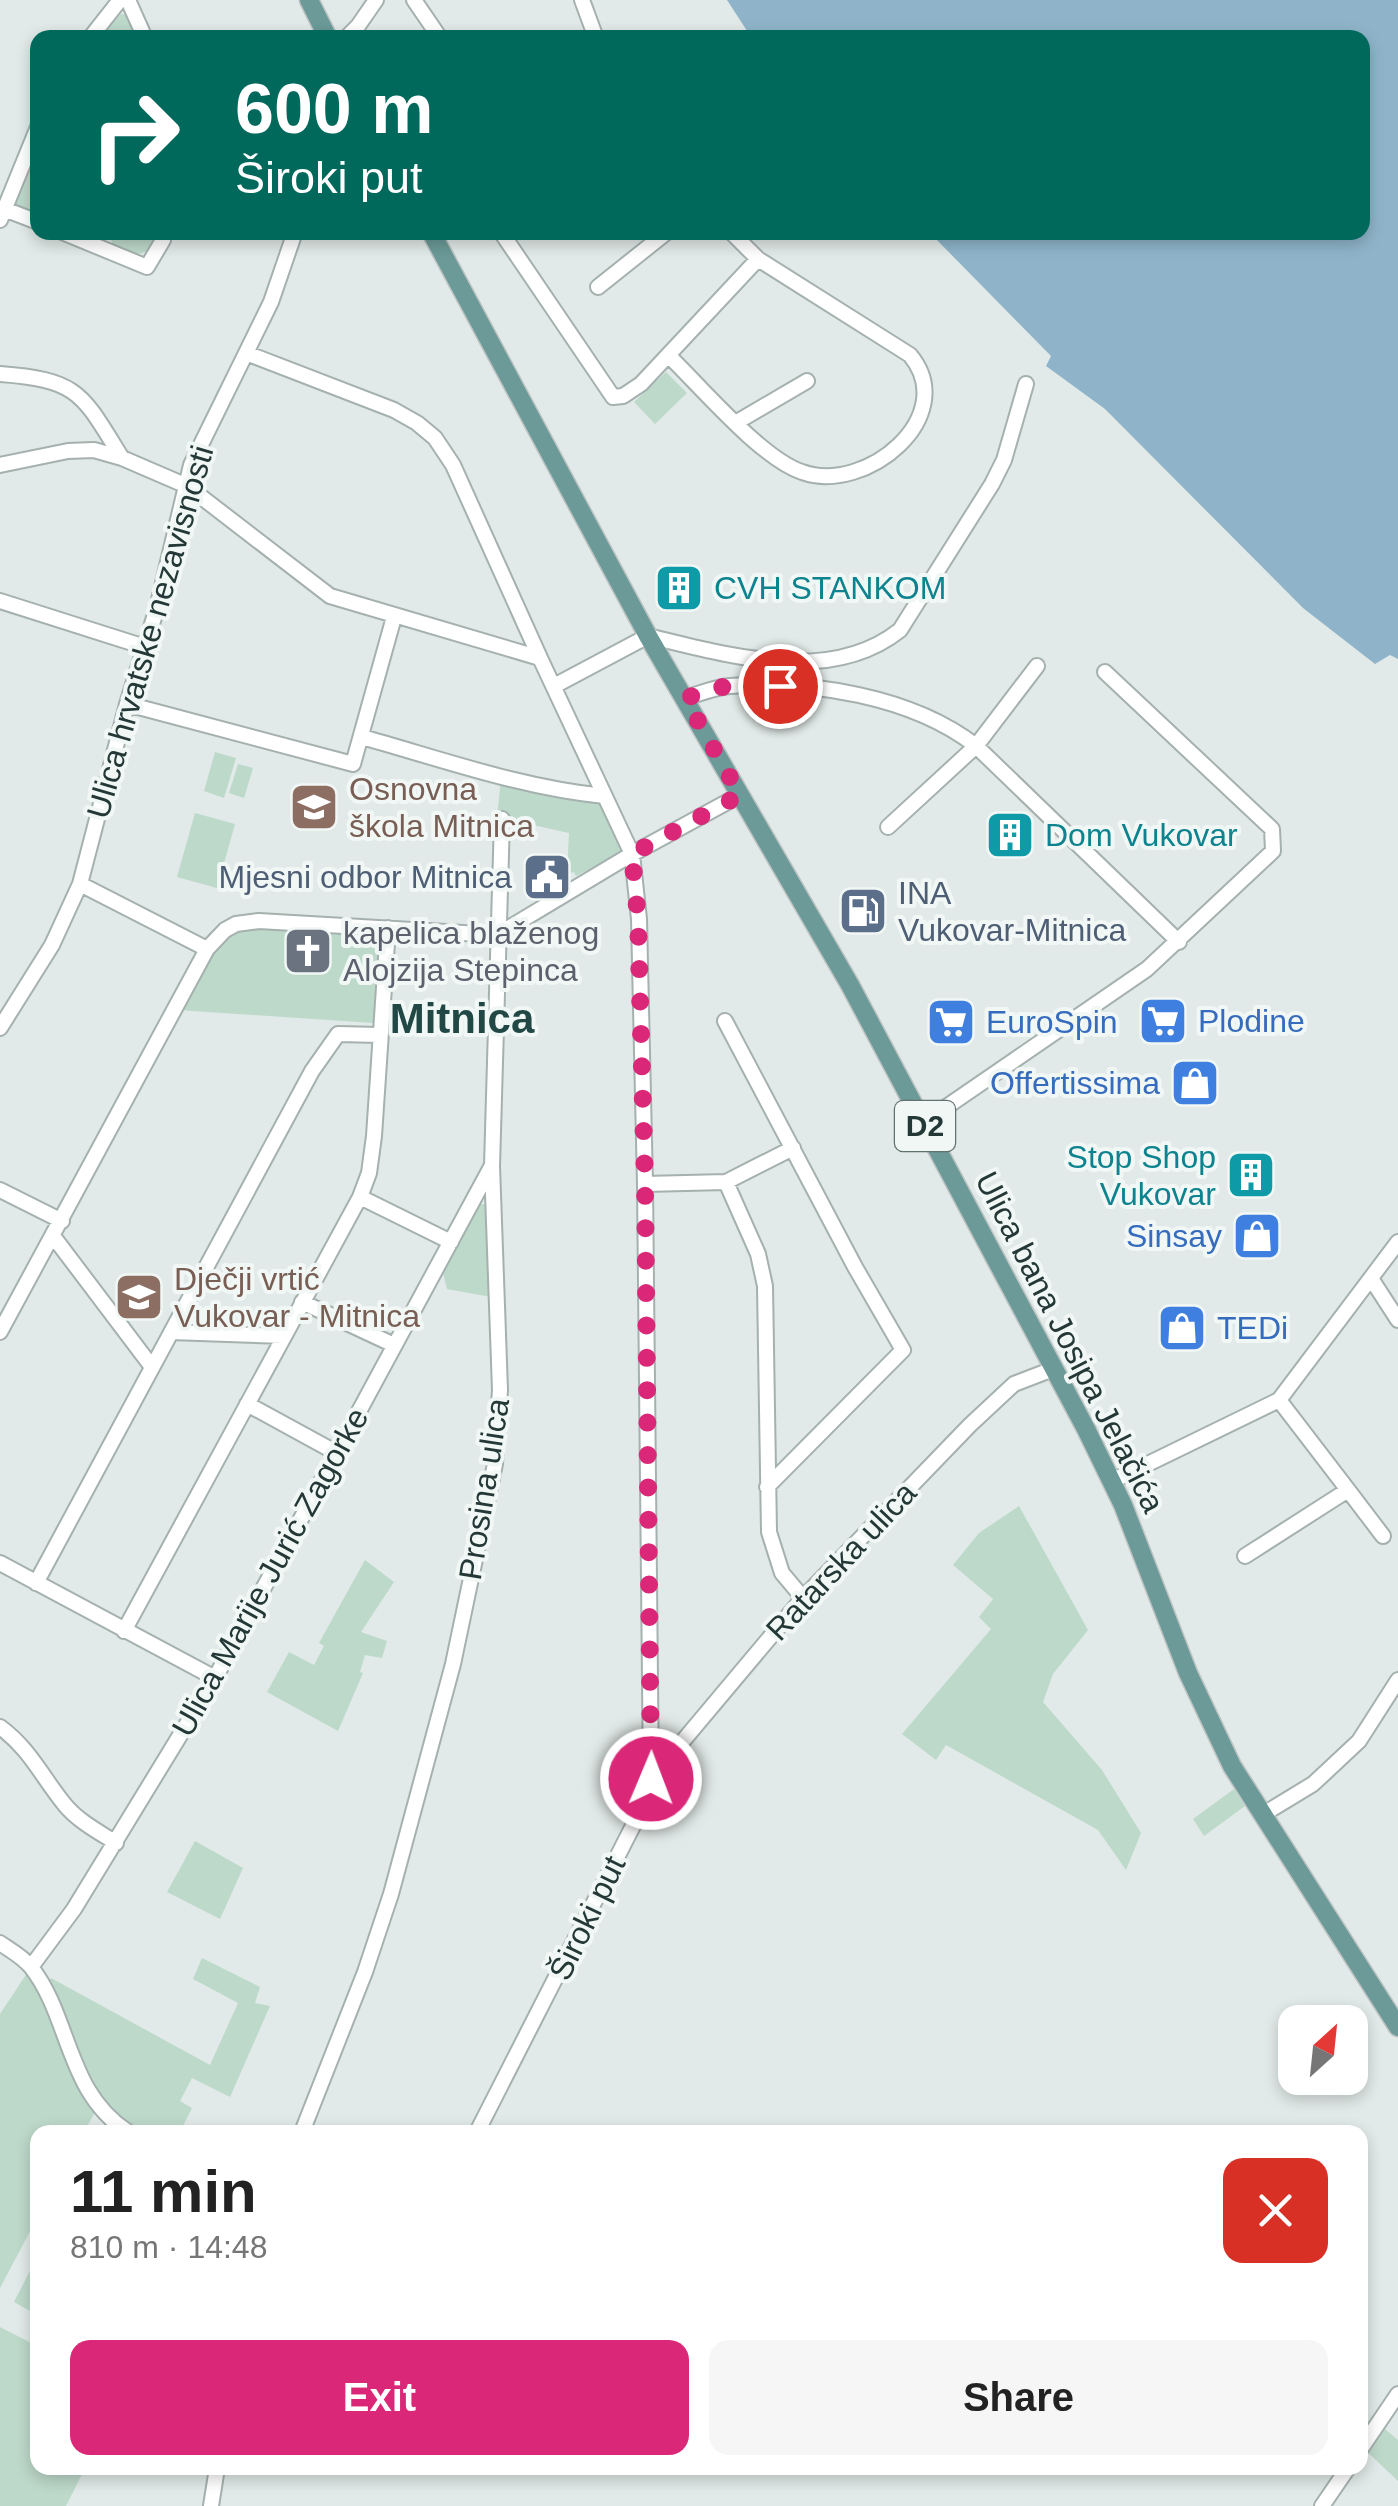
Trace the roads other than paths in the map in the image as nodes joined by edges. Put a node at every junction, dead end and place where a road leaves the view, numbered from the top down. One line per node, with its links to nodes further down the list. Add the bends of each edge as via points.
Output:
1 (120, 0): 7 (street)
2 (128, 0): 8 (street)
3 (309, 0): 9 (main road)
4 (376, 0): 10 (street)
5 (414, 0): 11 (street)
6 (582, 0): 12 (street)
7 (96, 30)
8 (142, 30)
9 (324, 30)
10 (356, 30)
11 (435, 30)
12 (593, 30)
13 (30, 146): 14 (street)
14 (2, 214): 15 (street)
15 (30, 220)
16 (81, 240): 17 (street, via 147,267)
17 (163, 240)
18 (292, 240): 25 (street, Ulica hrvatske nezavisnosti)
19 (435, 240): 36 (main road, Ulica bana Josipa Jelačića / D2)
20 (506, 240): 26 (street, via 613,397 632,392)
21 (656, 240): 24 (street)
22 (739, 240): 23 (street)
23 (758, 259): 26 (street); 30 (street, via 910,355 921,368 924,402 899,446 852,475 803,473 776,460)
24 (598, 287)
25 (246, 353): 33 (street, Ulica hrvatske nezavisnosti, via 200,442); 38 (street, via 394,410 435,438)
26 (669, 356): 30 (street)
27 (0, 374): 31 (street, via 69,388)
28 (807, 382): 30 (street)
29 (1026, 384): 36 (street, via 992,484 900,630 884,642 866,652 808,661 722,654)
30 (737, 422)
31 (122, 458): 32 (street, via 68,451); 33 (street)
32 (0, 465)
33 (187, 486): 35 (street, via 330,596); 37 (street, Ulica hrvatske nezavisnosti)
34 (0, 601): 37 (street)
35 (394, 618): 38 (street); 44 (street)
36 (648, 636): 41 (street); 42 (main road, Ulica bana Josipa Jelačića / D2)
37 (145, 647): 43 (street, Ulica hrvatske nezavisnosti)
38 (540, 658): 41 (street)
39 (1037, 666): 45 (street)
40 (1105, 672): 54 (street, via 1272,829 1273,851)
41 (554, 686): 47 (street)
42 (685, 698): 45 (street, via 726,686 838,690 949,725); 46 (main road, Ulica bana Josipa Jelačića / D2)
43 (127, 704): 44 (street, via 353,764); 51 (street, Ulica hrvatske nezavisnosti)
44 (362, 737): 47 (street)
45 (976, 746): 49 (street); 54 (street)
46 (740, 795): 50 (street); 59 (main road, Ulica bana Josipa Jelačića / D2)
47 (604, 796): 50 (street)
48 (502, 819): 53 (street, Prosina ulica)
49 (888, 827)
50 (632, 854): 53 (street); 63 (street, Široki put)
51 (80, 884): 55 (street); 57 (street, Ulica hrvatske nezavisnosti)
52 (388, 928): 53 (street); 55 (street, via 246,922 225,930); 58 (street)
53 (496, 935): 61 (street, Prosina ulica)
54 (1180, 942): 59 (street)
55 (207, 949): 66 (street)
56 (725, 1021): 60 (street)
57 (0, 1028)
58 (379, 1035): 65 (street, via 374,1136); 74 (street, via 345,1032 334,1038)
59 (924, 1124): 78 (main road, Ulica bana Josipa Jelačića / D2)
60 (793, 1148): 62 (street); 82 (street, via 903,1350)
61 (492, 1166): 68 (street, Ulica Marije Jurić Zagorke); 103 (street, Prosina ulica, via 500,1390 495,1464 392,1894)
62 (726, 1182): 63 (street); 81 (street, via 762,1271)
63 (645, 1184): 96 (street, Široki put)
64 (0, 1190): 66 (street)
65 (360, 1196): 68 (street); 71 (street)
66 (62, 1220): 67 (street)
67 (53, 1236): 73 (street); 77 (street)
68 (451, 1242): 76 (street, Ulica Marije Jurić Zagorke)
69 (1398, 1242): 70 (street)
70 (1372, 1280): 72 (street); 79 (street)
71 (302, 1302): 75 (street); 76 (street)
72 (1398, 1320)
73 (0, 1332)
74 (171, 1332): 75 (street); 77 (street)
75 (284, 1336): 80 (street)
76 (394, 1345): 83 (street, Ulica Marije Jurić Zagorke)
77 (152, 1366): 90 (street)
78 (1053, 1368): 84 (main road, Ulica bana Josipa Jelačića / D2); 91 (street, Ratarska ulica, via 997,1398)
79 (1280, 1400): 84 (street); 86 (street)
80 (247, 1404): 83 (street); 92 (street)
81 (767, 1439): 82 (street, via 780,1452); 85 (street)
82 (805, 1447): 85 (street)
83 (335, 1452): 93 (street, Ulica Marije Jurić Zagorke)
84 (1110, 1478): 97 (main road, Ulica bana Josipa Jelačića / D2, via 1203,1707)
85 (767, 1487): 91 (street, via 775,1555)
86 (1348, 1490): 87 (street); 88 (street)
87 (1383, 1536)
88 (1245, 1556)
89 (0, 1563): 90 (street)
90 (36, 1583): 92 (street)
91 (803, 1598): 96 (street, Ratarska ulica)
92 (124, 1631): 93 (street)
93 (215, 1678): 98 (street, Ulica Marije Jurić Zagorke)
94 (1398, 1680): 97 (street, via 1359,1741 1314,1784)
95 (0, 1727): 98 (street, via 36,1761 66,1807)
96 (651, 1779): 104 (street, Široki put)
97 (1262, 1815): 101 (main road, Ulica bana Josipa Jelačića / D2)
98 (116, 1843): 100 (street, Ulica Marije Jurić Zagorke)
99 (0, 1943): 100 (street)
100 (31, 1967): 102 (street, via 82,2081)
101 (1398, 2027)
102 (120, 2125)
103 (305, 2125)
104 (480, 2125)
105 (1398, 2394): 106 (street)
106 (1368, 2438)
107 (216, 2475): 109 (street)
108 (1343, 2475): 110 (street)
109 (210, 2506)
110 (1322, 2506)

